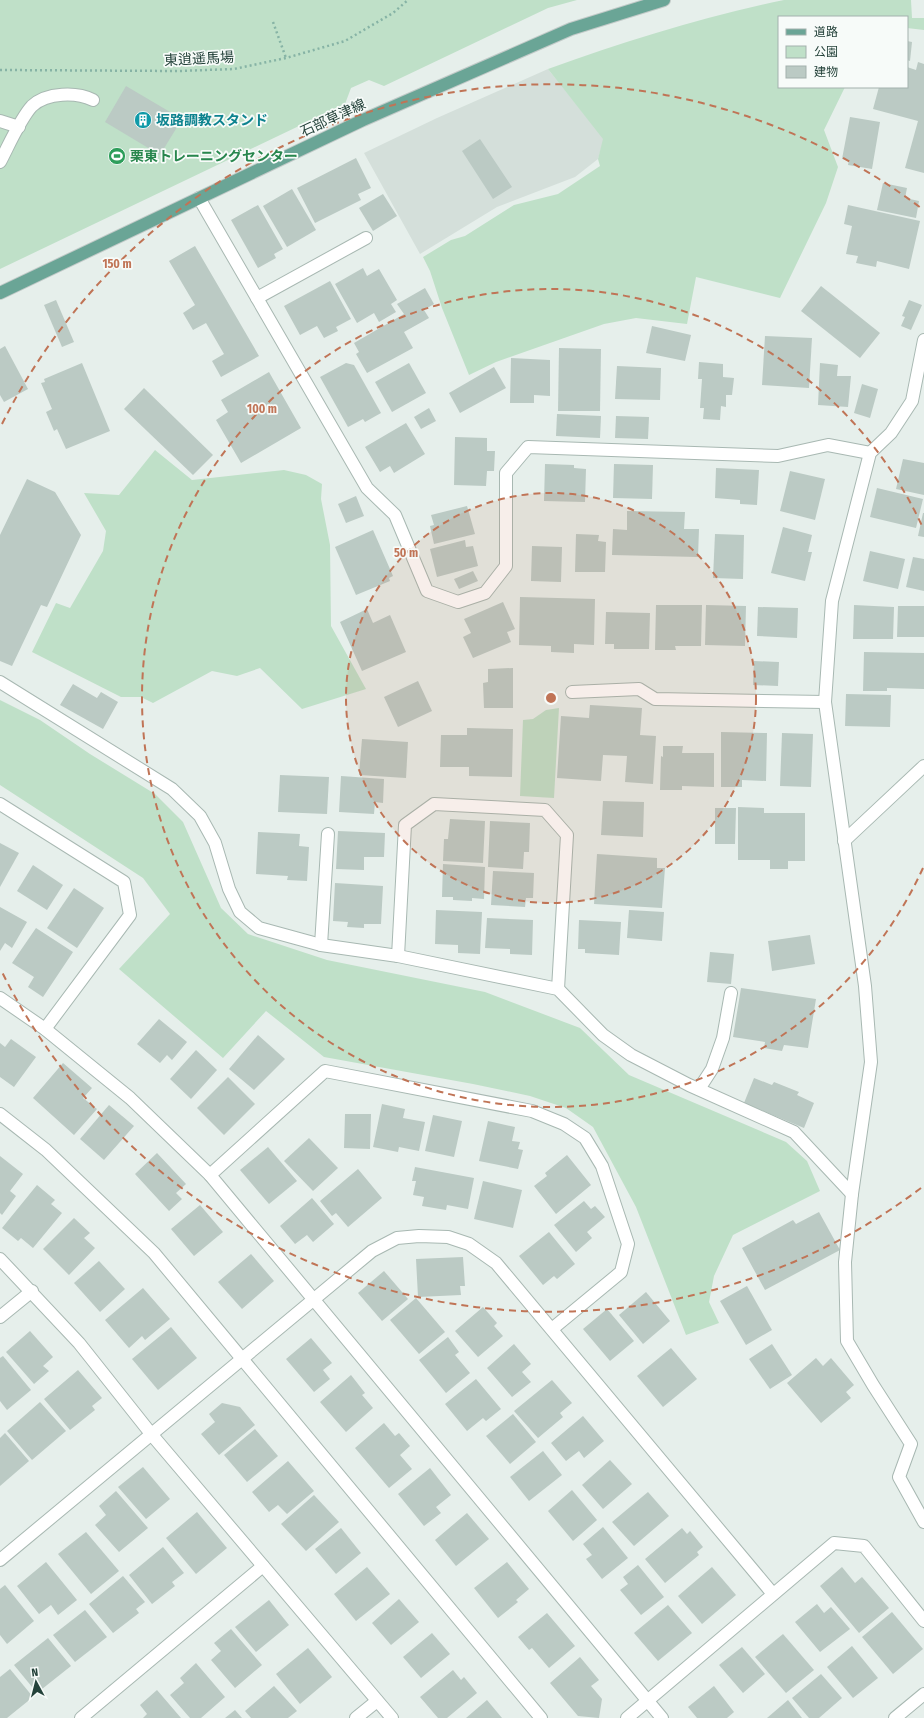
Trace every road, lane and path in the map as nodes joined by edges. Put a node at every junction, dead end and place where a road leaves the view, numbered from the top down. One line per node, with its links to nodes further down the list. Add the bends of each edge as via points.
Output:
1 (408, 0): 4 (path, 東逍遥馬場, via 393,13 345,41)
2 (664, 0): 10 (main road, 石部草津線, via 571,29 363,120)
3 (273, 22): 4 (path)
4 (286, 58): 5 (path, 東逍遥馬場, via 234,69)
5 (0, 70)
6 (94, 100): 8 (street, via 84,95 60,94 40,101 32,106)
7 (0, 121): 8 (street)
8 (19, 127): 9 (street)
9 (0, 162)
10 (199, 198): 12 (main road, 石部草津線); 13 (street)
11 (366, 238): 13 (street)
12 (0, 292)
13 (257, 298): 15 (street, via 367,488 395,515 427,591 458,602 485,593 506,566 506,472 528,447 778,456 828,445)
14 (924, 340): 15 (street, via 912,401 891,433)
15 (870, 454): 18 (street, via 832,601)
16 (0, 682): 23 (street, via 172,789 200,816 215,843 229,889 240,912 260,928)
17 (572, 692): 18 (street, via 639,688 655,698)
18 (825, 702): 22 (street)
19 (924, 766): 22 (street)
20 (0, 804): 28 (street, via 124,882 130,915)
21 (328, 834): 23 (street)
22 (844, 841): 32 (street, via 865,986 871,1062)
23 (321, 945): 24 (street)
24 (398, 956): 25 (street); 25 (street, via 405,825 434,804 545,810 566,835)
25 (558, 989): 29 (street, via 603,1035 631,1054)
26 (731, 993): 29 (street, via 723,1038 712,1069)
27 (0, 998): 28 (street)
28 (45, 1030): 31 (street, via 130,1098)
29 (699, 1089): 32 (street, via 794,1132)
30 (0, 1114): 38 (street, via 46,1150 154,1253)
31 (210, 1175): 35 (street); 37 (street, via 325,1071 532,1111 564,1124 585,1138 602,1166 628,1244 621,1272)
32 (852, 1194): 40 (street, via 845,1262 847,1341 911,1444 900,1477)
33 (0, 1259): 34 (street)
34 (32, 1292): 36 (street); 39 (street, via 79,1343)
35 (314, 1299): 37 (street, via 372,1251 397,1238 448,1237 469,1244 496,1263); 38 (street); 47 (street)
36 (0, 1318)
37 (552, 1329): 43 (street)
38 (242, 1359): 39 (street); 51 (street)
39 (152, 1435): 41 (street); 42 (street)
40 (924, 1522)
41 (0, 1560)
42 (263, 1566): 46 (street); 48 (street)
43 (774, 1594): 44 (street, via 834,1543 864,1546); 47 (street)
44 (924, 1621)
45 (924, 1694): 54 (street)
46 (377, 1700): 49 (street); 50 (street)
47 (647, 1701): 52 (street); 53 (street)
48 (82, 1718)
49 (356, 1718)
50 (392, 1718)
51 (541, 1718)
52 (627, 1718)
53 (662, 1718)
54 (895, 1718)

